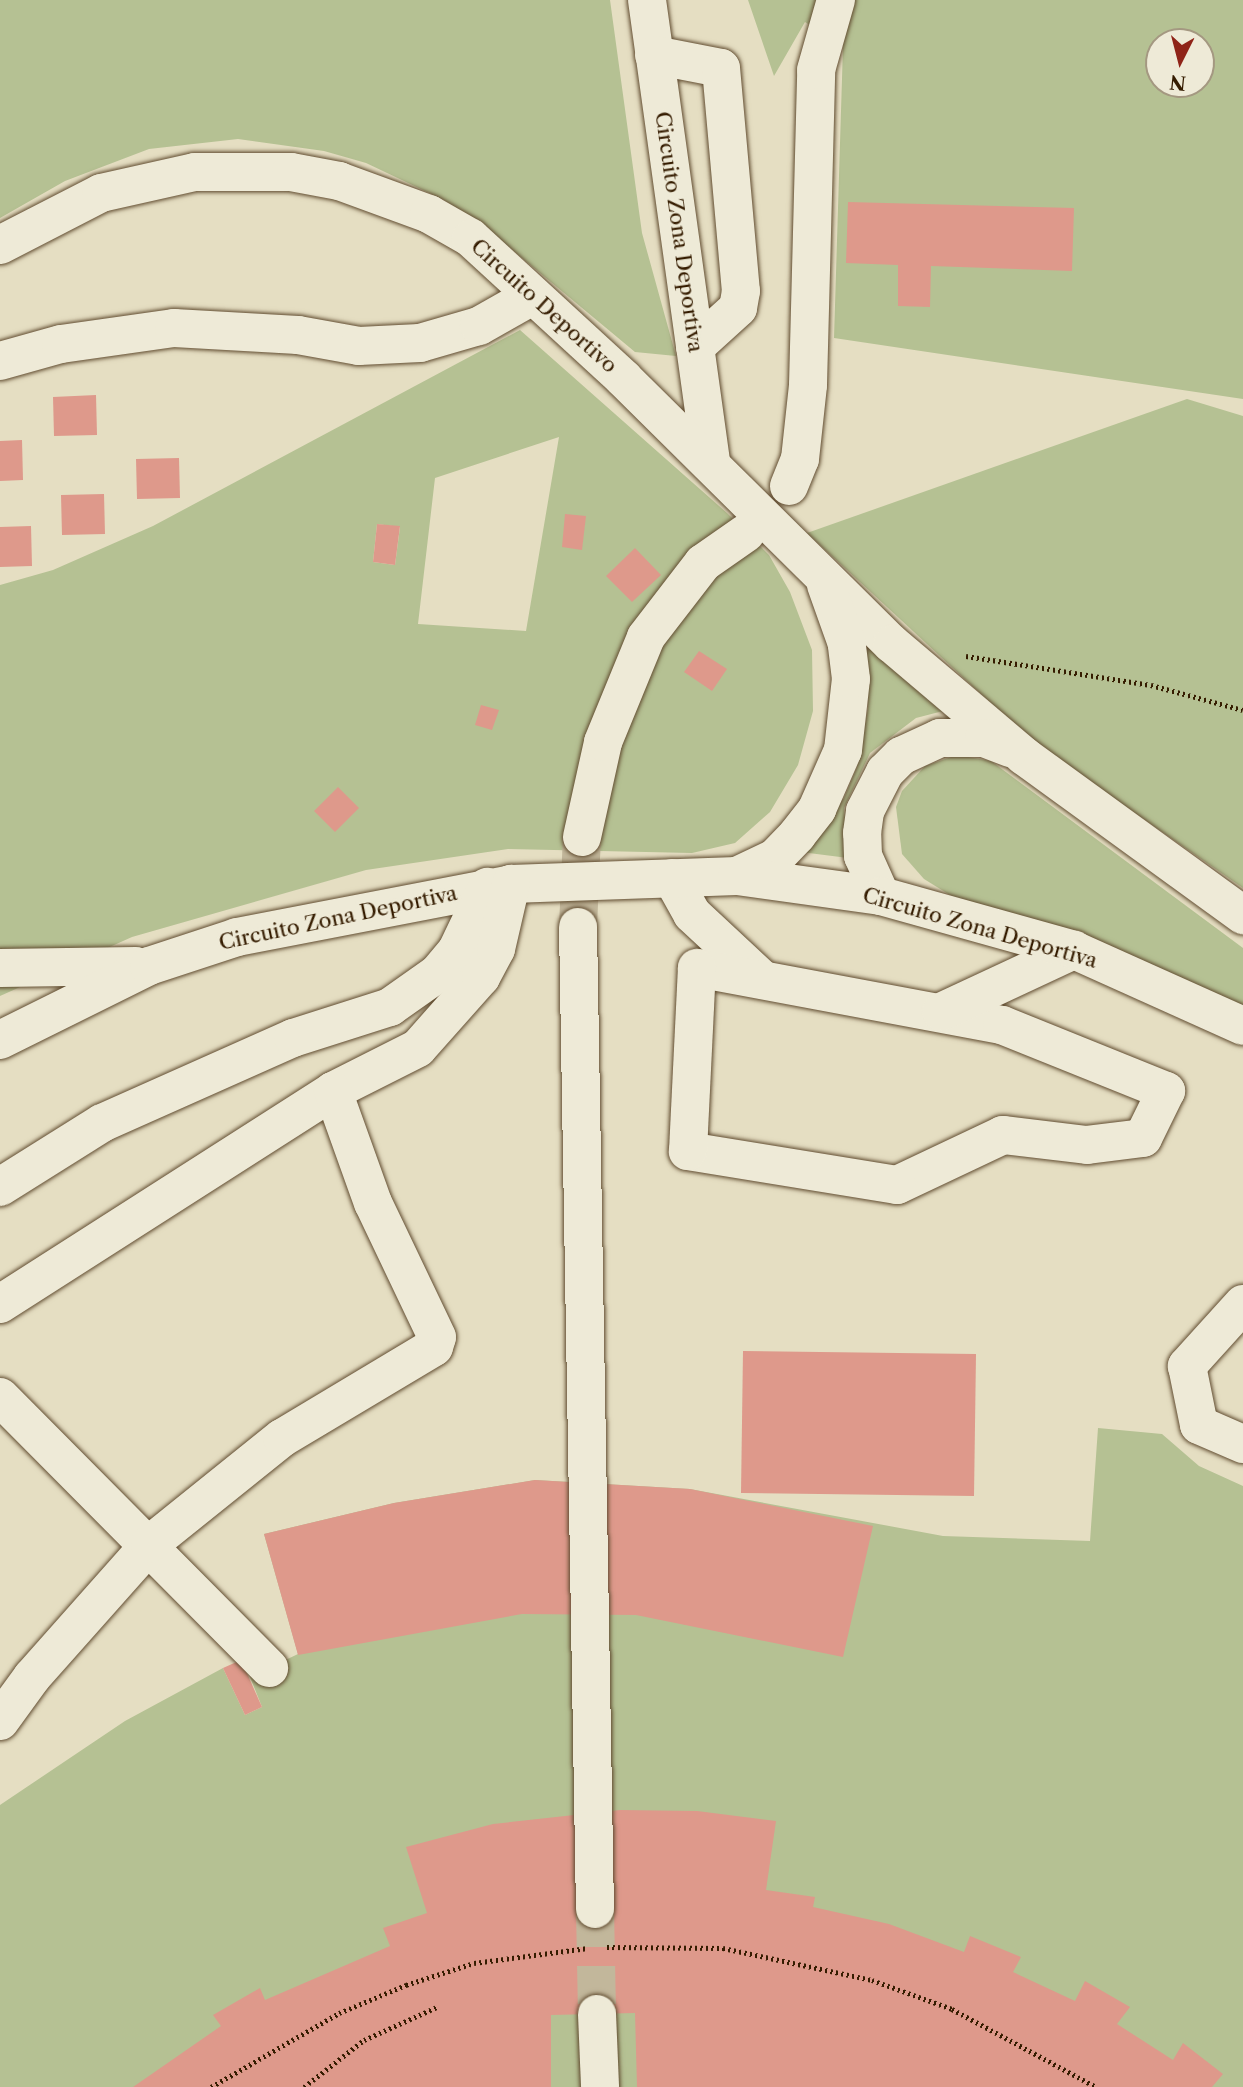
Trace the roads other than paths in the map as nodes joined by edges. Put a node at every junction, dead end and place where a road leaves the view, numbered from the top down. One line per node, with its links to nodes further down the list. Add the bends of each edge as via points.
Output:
1 (647, 0): 3 (street, Circuito Zona Deportiva)
2 (836, 0): 9 (street, via 816,70 808,384 800,459)
3 (654, 55): 6 (street, Circuito Zona Deportiva); 6 (street, via 721,68 741,291 738,308)
4 (0, 245): 5 (street, Circuito Deportivo, via 60,210 147,180 195,172 291,172 350,185 429,214 471,238)
5 (532, 296): 7 (street, via 479,326 420,343 359,346 298,335 174,328 61,344); 8 (street, Circuito Deportivo)
6 (695, 347): 8 (street, Circuito Zona Deportiva)
7 (0, 361)
8 (722, 475): 11 (street)
9 (789, 486)
10 (746, 533): 13 (street, via 703,563 646,637 603,742)
11 (823, 577): 12 (street); 14 (street, via 838,610 851,679 843,750 817,809 797,835 775,858)
12 (1024, 756): 17 (street, via 995,741 962,736 940,738 901,756 873,790 864,811 863,856); 18 (street)
13 (582, 837)
14 (737, 876): 15 (street, Circuito Zona Deportiva); 17 (street, Circuito Zona Deportiva)
15 (672, 878): 16 (street, Circuito Zona Deportiva); 23 (street, via 692,914)
16 (512, 884): 21 (street, Circuito Zona Deportiva, via 237,937); 27 (street, via 496,949 463,1003 418,1048); 28 (street, via 457,950 390,1007 293,1038 102,1123)
17 (881, 896): 20 (street, Circuito Zona Deportiva)
18 (1243, 915)
19 (578, 927): 36 (street)
20 (1074, 950): 24 (street); 25 (street, Circuito Zona Deportiva)
21 (149, 966): 22 (street); 26 (street, Circuito Zona Deportiva)
22 (0, 968)
23 (762, 979): 24 (street); 24 (street, via 696,968 688,1151 897,1185 1003,1135 1087,1145 1143,1138 1166,1091 1002,1025)
24 (941, 1012)
25 (1243, 1026)
26 (0, 1040)
27 (333, 1091): 29 (street); 33 (street, via 373,1203 437,1337 434,1347 282,1438)
28 (0, 1187)
29 (0, 1304)
30 (1243, 1304): 32 (street, via 1187,1366 1199,1425)
31 (0, 1397): 33 (street)
32 (1243, 1444)
33 (150, 1544): 34 (street); 35 (street)
34 (269, 1668)
35 (0, 1721)
36 (595, 1909)
37 (597, 2014): 38 (street)
38 (600, 2087)

